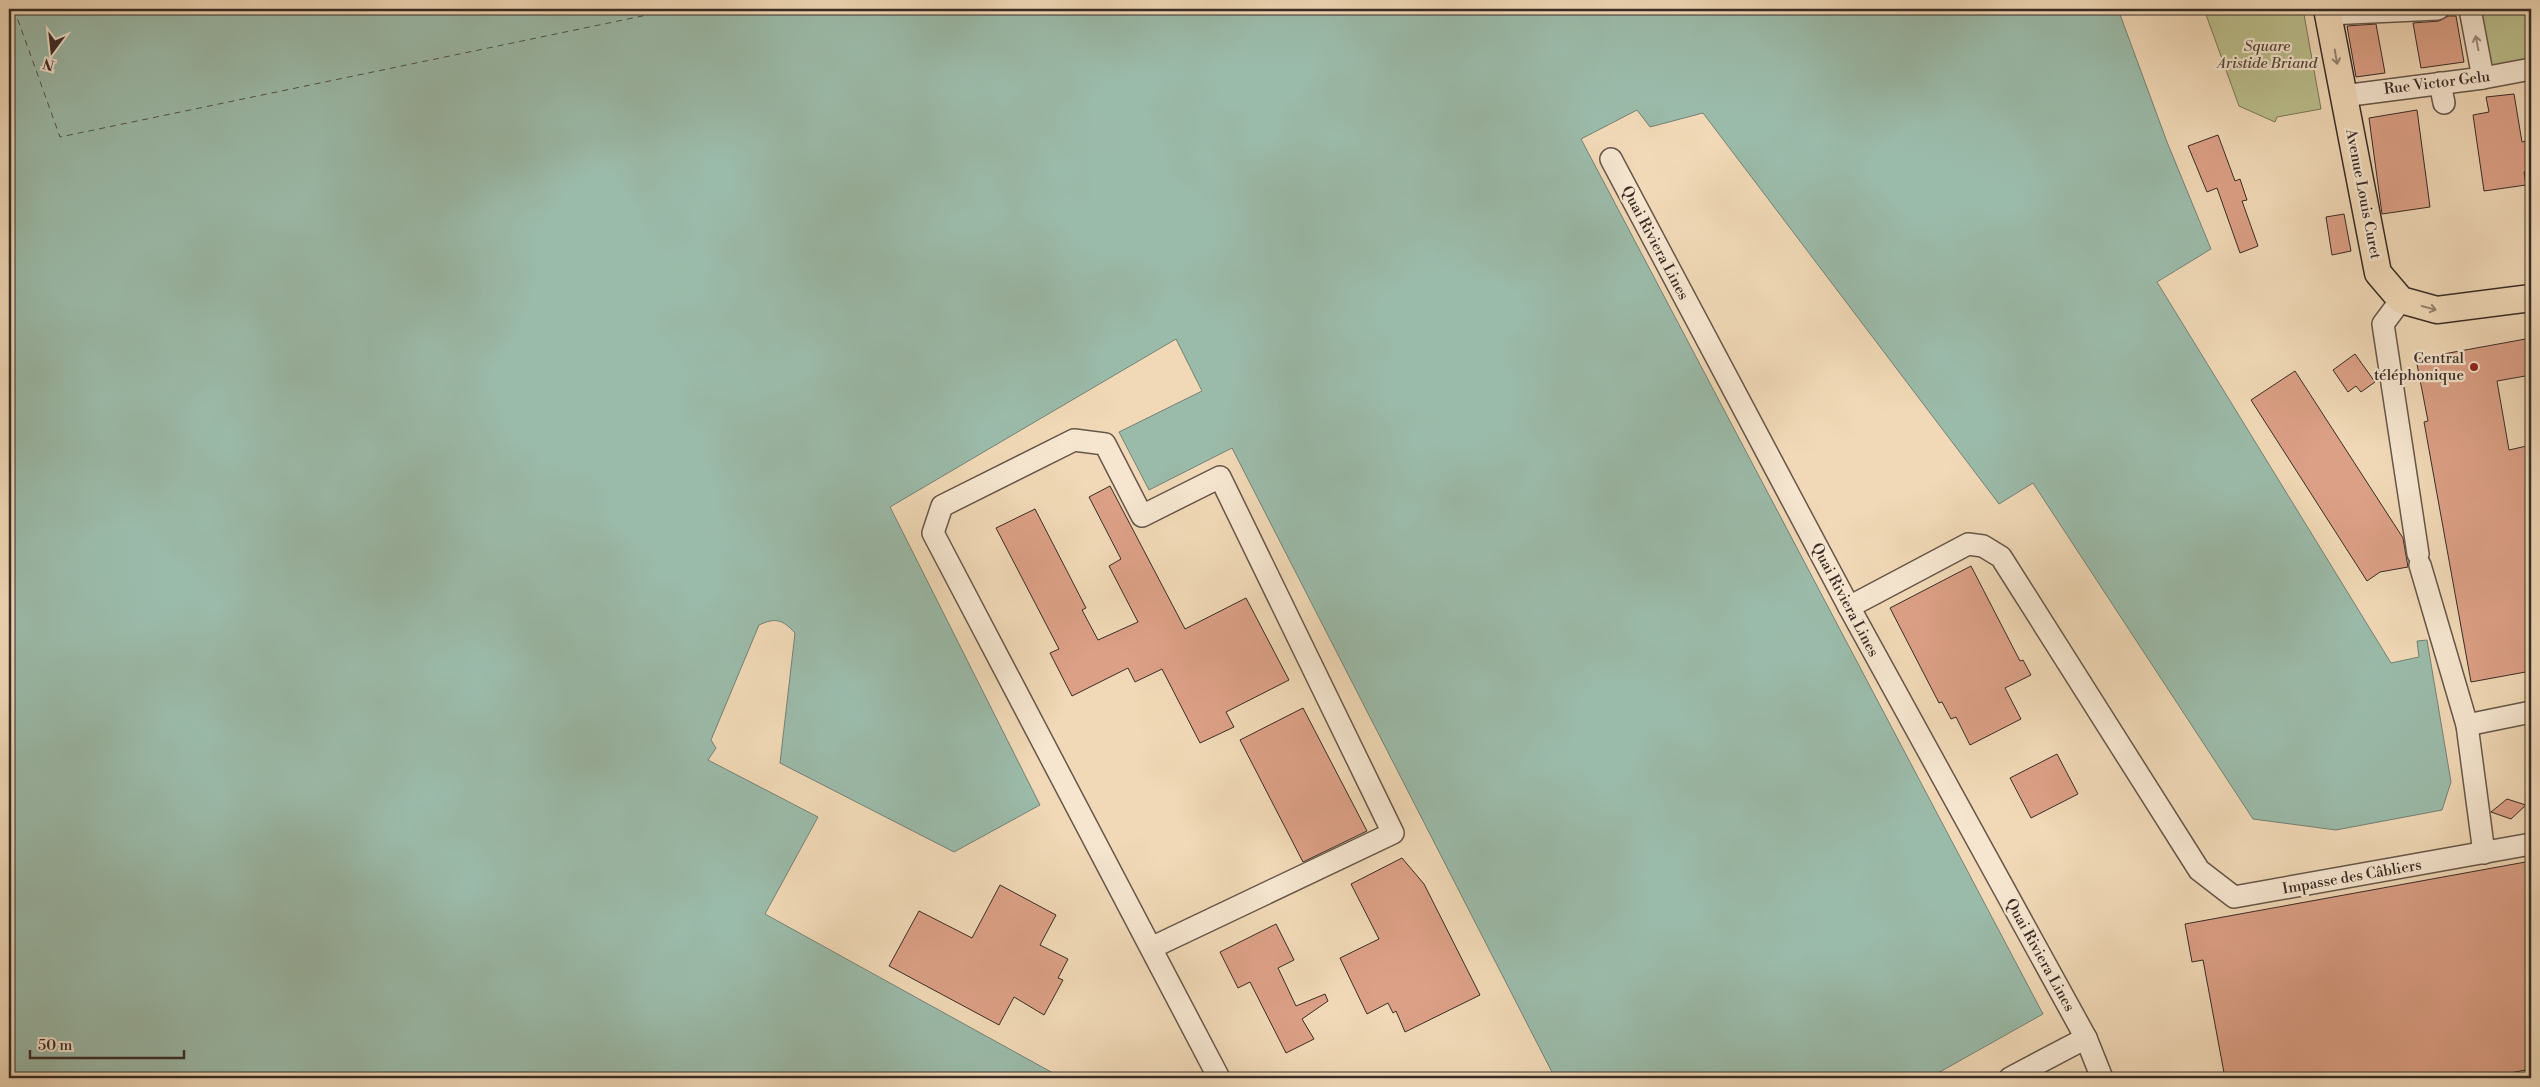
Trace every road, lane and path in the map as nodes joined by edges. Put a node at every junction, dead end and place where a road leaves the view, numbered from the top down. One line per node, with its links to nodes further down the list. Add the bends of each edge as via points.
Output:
1 (2438, 9): 3 (street)
2 (2470, 9): 5 (street, one-way to 2)
3 (2328, 11): 6 (main road, Avenue Louis Curet, one-way to 6)
4 (2531, 69): 5 (street, Rue Victor Gelu)
5 (2483, 78): 6 (street, Rue Victor Gelu, via 2442,93)
6 (2343, 96): 9 (main road, Avenue Louis Curet, via 2378,273)
7 (1611, 159): 10 (street, Quai Riviera Lines)
8 (2531, 298): 9 (main road, one-way to 8, via 2437,310)
9 (2401, 300): 12 (street, via 2383,324 2419,560)
10 (1848, 607): 14 (street, Impasse des Câbliers, via 1968,544 1982,546 2002,557 2199,870 2234,898); 16 (street, Quai Riviera Lines)
11 (2531, 712): 12 (street)
12 (2467, 725): 14 (street)
13 (2531, 844): 14 (street, Impasse des Câbliers)
14 (2484, 853)
15 (1151, 948): 15 (street, via 1393,833 1220,477 1142,516 1105,444 1074,440 942,506 933,532); 17 (street)
16 (2086, 1038): 18 (street); 19 (street, Quai Riviera Lines)
17 (1219, 1078)
18 (2010, 1078)
19 (2102, 1078)

